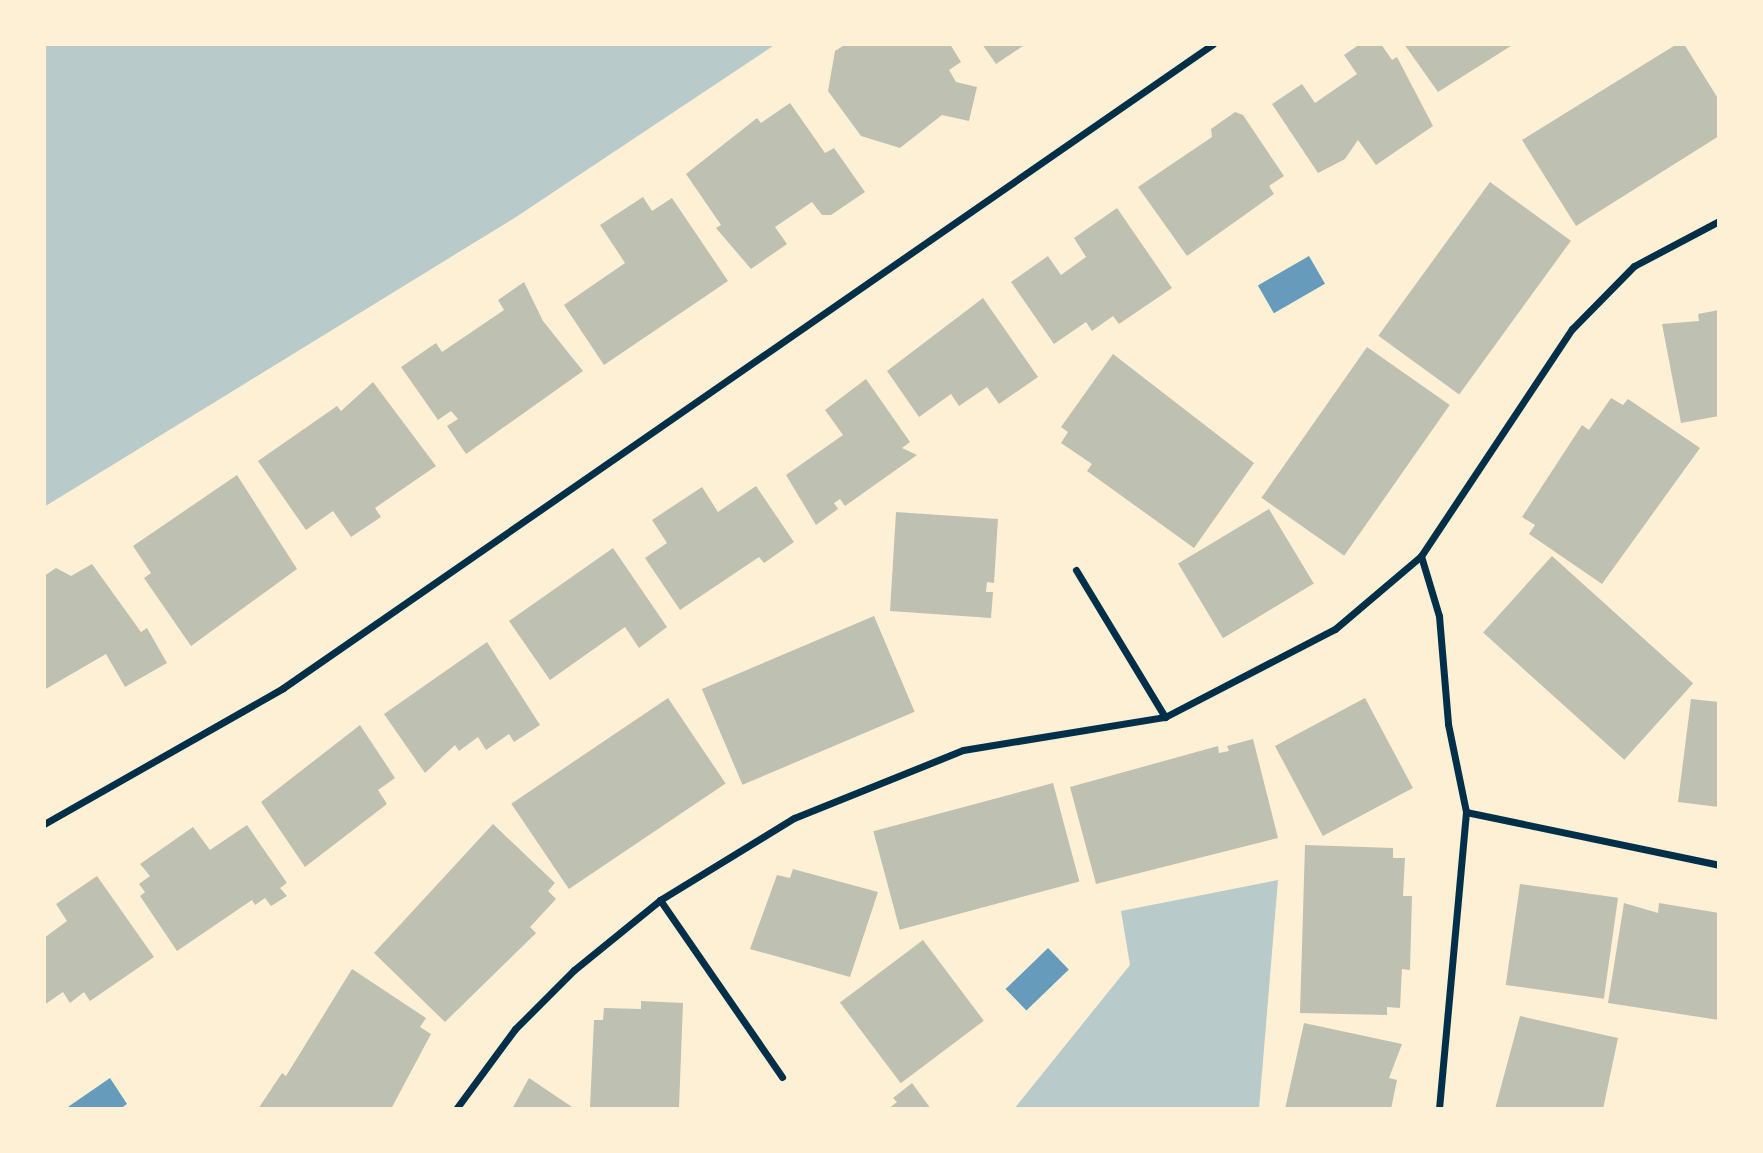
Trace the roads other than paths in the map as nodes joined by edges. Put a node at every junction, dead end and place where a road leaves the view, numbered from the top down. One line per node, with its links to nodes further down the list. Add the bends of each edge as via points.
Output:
1 (1213, 44): 7 (street, via 283,688)
2 (1719, 221): 3 (street, via 1634,266 1572,329)
3 (1421, 556): 5 (street, via 1335,629); 6 (street, via 1439,616 1448,724)
4 (1076, 570): 5 (street)
5 (1164, 717): 9 (street, via 963,750 794,818)
6 (1466, 812): 8 (street); 12 (street, via 1452,1018)
7 (44, 824)
8 (1719, 865)
9 (660, 900): 10 (street); 11 (street, via 574,970 515,1029)
10 (782, 1077)
11 (456, 1109)
12 (1439, 1109)

